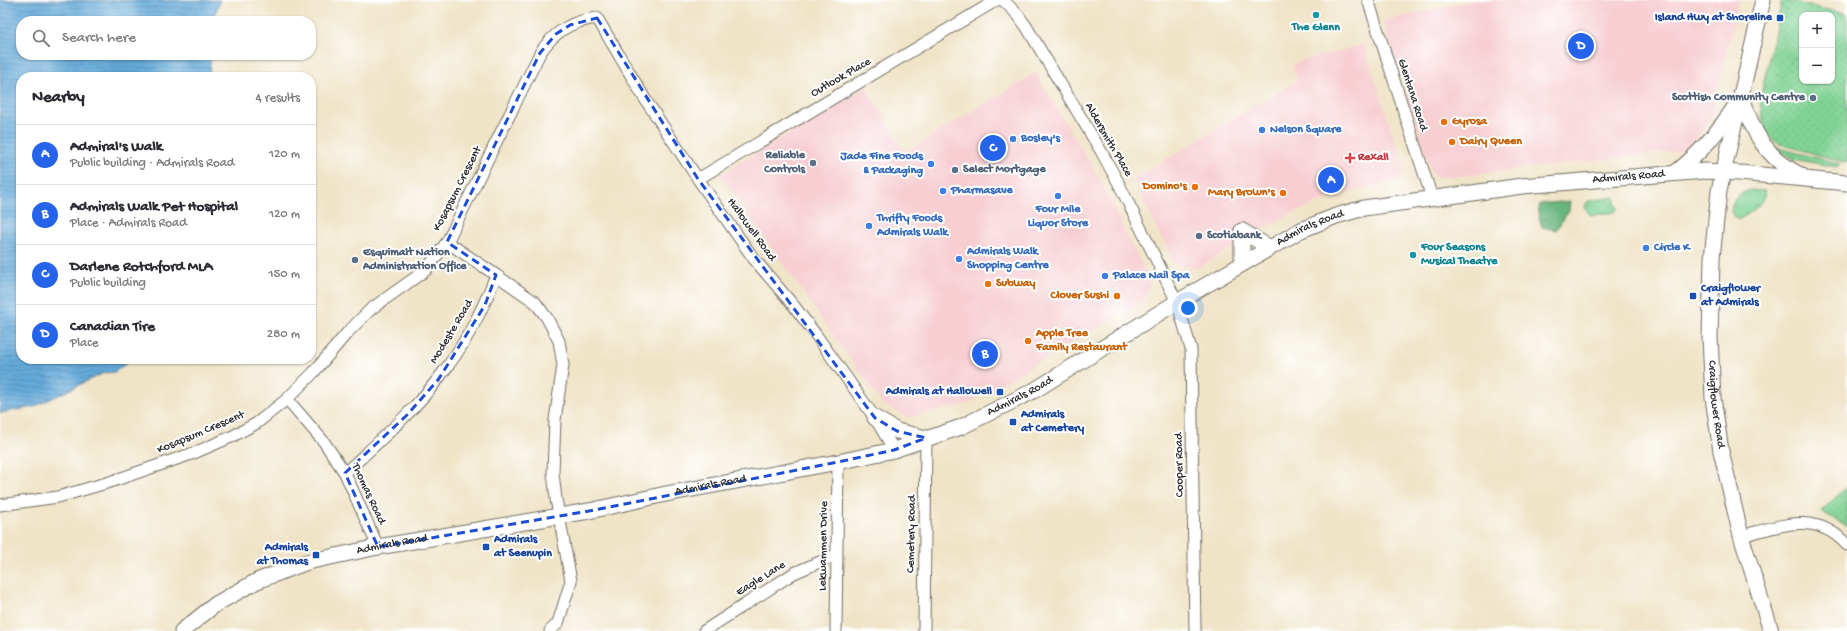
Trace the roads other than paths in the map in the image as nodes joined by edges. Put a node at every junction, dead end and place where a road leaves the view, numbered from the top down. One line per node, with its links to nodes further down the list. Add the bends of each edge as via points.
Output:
1 (997, 0): 9 (street, Outlook Place)
2 (1003, 0): 17 (street, Aldersmith Place, via 1026,26 1101,151)
3 (1368, 0): 12 (street, Glentana Road)
4 (1763, 0): 6 (main road, Craigflower Road)
5 (597, 18): 9 (street, Hallowell Road, via 645,99); 13 (street, Kosapsum Crescent, via 570,25 556,34 540,53)
6 (1742, 95): 7 (main road, Craigflower Road); 8 (main road, via 1705,146); 10 (main road, via 1763,147 1776,161)
7 (1723, 171): 8 (main road, Admirals Road); 10 (main road, Admirals Road); 26 (main road, Craigflower Road, via 1712,258 1710,348 1713,398 1721,451)
8 (1675, 173): 12 (main road, Admirals Road, via 1522,186)
9 (698, 179): 19 (street, Hallowell Road, via 754,259 794,306)
10 (1807, 179): 11 (main road, Admirals Road)
11 (1847, 183)
12 (1432, 198): 14 (main road, Admirals Road, via 1380,204 1336,216 1301,230)
13 (446, 242): 16 (street); 18 (street, Kosapsum Crescent, via 426,270 371,309)
14 (1270, 248): 15 (main road, Admirals Road); 15 (main road, via 1242,231)
15 (1242, 264): 17 (main road, Admirals Road)
16 (496, 275): 23 (street, Modeste Road, via 485,305 458,352 438,380 407,415); 25 (street, via 535,302 559,341 563,365 554,420 553,473)
17 (1177, 302): 20 (main road, Admirals Road, via 1035,390 961,427); 35 (street, Cooper Road, via 1191,348)
18 (287, 399): 23 (street, Thomas Road, via 324,442); 24 (street, Kosapsum Crescent, via 257,423 194,453 58,497)
19 (875, 418): 20 (main road, via 897,431); 21 (street, Hallowell Road)
20 (926, 438): 21 (main road, Admirals Road); 34 (street, Cemetery Road)
21 (894, 450): 22 (main road, Admirals Road)
22 (838, 462): 25 (main road, Admirals Road); 29 (street, Lekwammen Drive)
23 (345, 473): 28 (street, Thomas Road)
24 (0, 505)
25 (560, 516): 28 (main road, Admirals Road); 31 (street, via 571,581 558,623)
26 (1741, 536): 27 (street, via 1809,523 1824,526); 36 (main road, Craigflower Road)
27 (1847, 545)
28 (378, 547): 30 (main road, Admirals Road, via 307,562 256,581 216,604)
29 (836, 554): 32 (street, Eagle Lane, via 794,573); 33 (street, Lekwammen Drive)
30 (182, 631)
31 (550, 631)
32 (704, 631)
33 (836, 631)
34 (924, 631)
35 (1195, 631)
36 (1771, 631)

